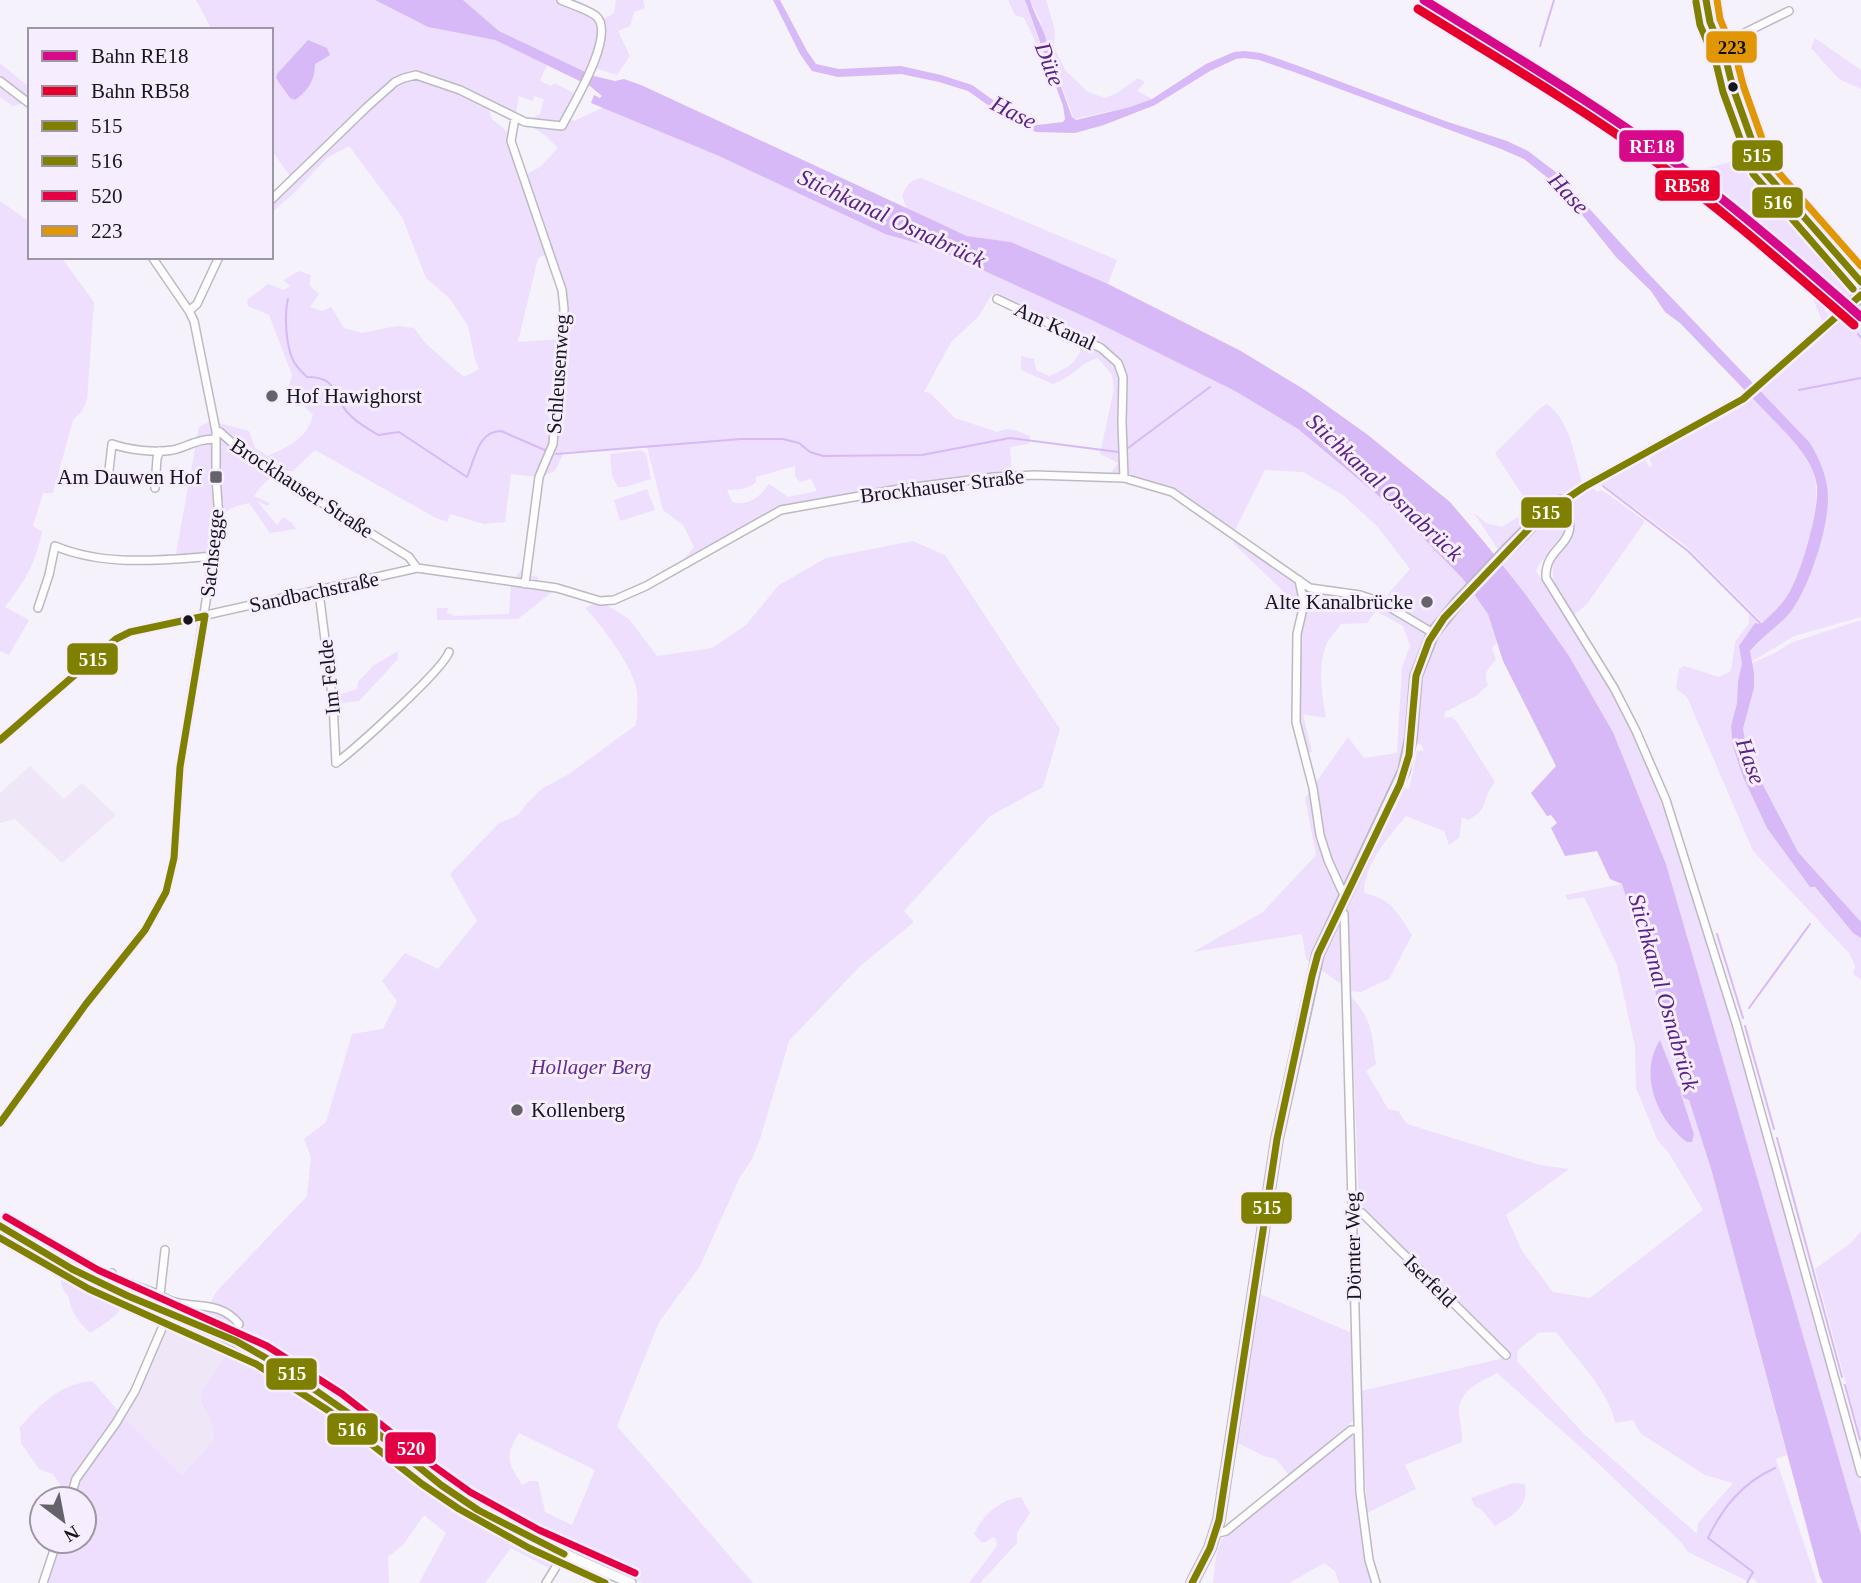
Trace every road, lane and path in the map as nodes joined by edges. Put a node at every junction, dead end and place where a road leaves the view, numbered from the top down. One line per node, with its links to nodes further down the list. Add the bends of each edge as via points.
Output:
1 (561, 0): 8 (street, via 596,16 602,36 562,126)
2 (1706, 0): 4 (street)
3 (1789, 10): 4 (street)
4 (1720, 45): 13 (street, via 1762,169)
5 (0, 81): 6 (street)
6 (28, 102)
7 (515, 118): 8 (street); 9 (street, Schleusenweg); 10 (street, via 460,90 416,75 404,78 367,107)
8 (525, 122): 9 (street)
9 (514, 127): 29 (street, Schleusenweg, via 511,141 562,290 564,309 553,444 539,477)
10 (273, 198)
11 (153, 259): 17 (street, Brockhauser Straße)
12 (218, 259): 17 (street, via 197,304)
13 (1861, 282)
14 (1861, 295): 16 (main road)
15 (997, 299): 20 (street, Am Kanal, via 1101,348 1118,363 1123,377)
16 (1849, 307)
17 (189, 311): 18 (street, Brockhauser Straße)
18 (216, 435): 19 (street); 26 (street, Sachsegge, via 219,518); 27 (street, Brockhauser Straße, via 220,432 248,457 409,557)
19 (160, 451): 21 (street, via 112,444); 22 (street)
20 (1124, 478): 28 (street, Brockhauser Straße, via 1172,492); 29 (street, Brockhauser Straße, via 994,477 781,510 623,597 600,601)
21 (108, 479)
22 (155, 488)
23 (1561, 501): 25 (main road); 48 (street, via 1571,524 1547,565 1546,578 1614,688 1667,800 1736,1023)
24 (1529, 505): 25 (street)
25 (1540, 517): 33 (main road)
26 (215, 556): 31 (street, via 139,561 71,553 55,546); 32 (street, Sachsegge)
27 (417, 568): 29 (street); 30 (street, Sandbachstraße)
28 (1299, 579): 33 (street, Brockhauser Straße, via 1310,588 1381,602); 36 (street, via 1304,604 1297,634 1296,722 1320,835)
29 (525, 584)
30 (319, 592): 32 (street, Sandbachstraße); 34 (street, Im Felde, via 336,763 433,673)
31 (38, 608)
32 (205, 616): 35 (street, Sandbachstraße, via 116,639); 38 (street, Sachsegge, via 180,767 174,858 166,892 145,930)
33 (1433, 633): 36 (main road, via 1416,676 1404,771)
34 (449, 652)
35 (0, 740)
36 (1345, 894): 37 (main road)
37 (1339, 908): 39 (street, Dörnter Weg, via 1344,914); 50 (main road, via 1318,954 1279,1125)
38 (0, 1123)
39 (1353, 1212): 46 (street, Iserfeld, via 1362,1213); 47 (street, Dörnter Weg)
40 (0, 1226): 44 (street, via 72,1269)
41 (165, 1250): 43 (street)
42 (112, 1273): 43 (street)
43 (160, 1295): 45 (street, via 188,1305 209,1305 232,1318 239,1324)
44 (169, 1312): 45 (street); 49 (street, via 135,1391)
45 (231, 1339): 51 (street, via 310,1385 478,1510)
46 (1506, 1355)
47 (1358, 1430): 50 (street, via 1351,1430 1226,1531); 57 (street, Dörnter Weg, via 1360,1492)
48 (1861, 1473)
49 (74, 1485)
50 (1215, 1534): 56 (main road)
51 (564, 1554): 54 (street); 55 (street)
52 (52, 1555): 53 (street)
53 (43, 1583)
54 (547, 1583)
55 (631, 1583)
56 (1193, 1583)
57 (1376, 1583)

